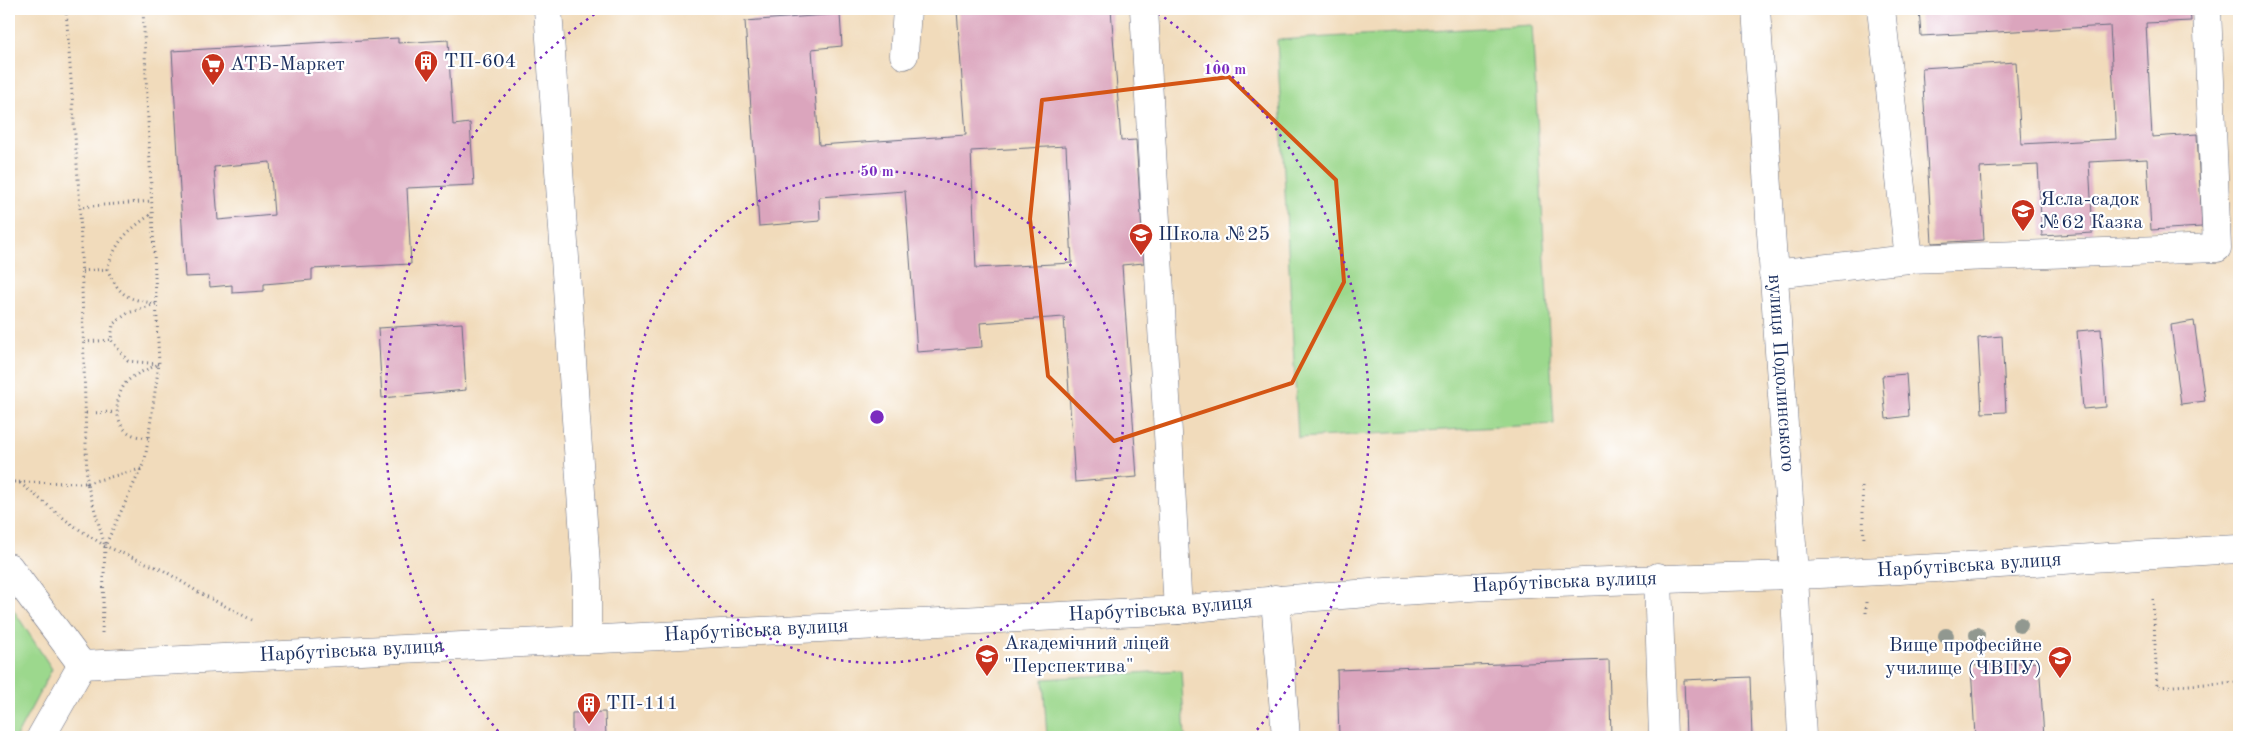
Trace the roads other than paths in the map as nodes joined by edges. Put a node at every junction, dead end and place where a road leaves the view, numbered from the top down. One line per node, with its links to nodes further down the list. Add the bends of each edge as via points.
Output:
1 (548, 9): 16 (street, via 587,580)
2 (907, 9): 7 (street)
3 (1144, 9): 15 (street)
4 (1756, 9): 9 (street, вулиця Подолинського)
5 (1881, 9): 8 (street)
6 (2207, 9): 8 (street, via 2217,248)
7 (904, 54)
8 (1909, 259): 9 (street)
9 (1773, 274): 12 (street, вулиця Подолинського)
10 (2239, 549): 12 (street, Нарбутівська вулиця)
11 (9, 567): 17 (street)
12 (1794, 574): 13 (street, Нарбутівська вулиця); 21 (street, вулиця Подолинського)
13 (1658, 577): 14 (street, Нарбутівська вулиця); 20 (street)
14 (1275, 599): 15 (street, Нарбутівська вулиця); 19 (street)
15 (1178, 610): 16 (street, Нарбутівська вулиця)
16 (587, 640): 17 (street, Нарбутівська вулиця)
17 (92, 664): 18 (street)
18 (41, 737)
19 (1286, 737)
20 (1663, 737)
21 (1802, 737)

